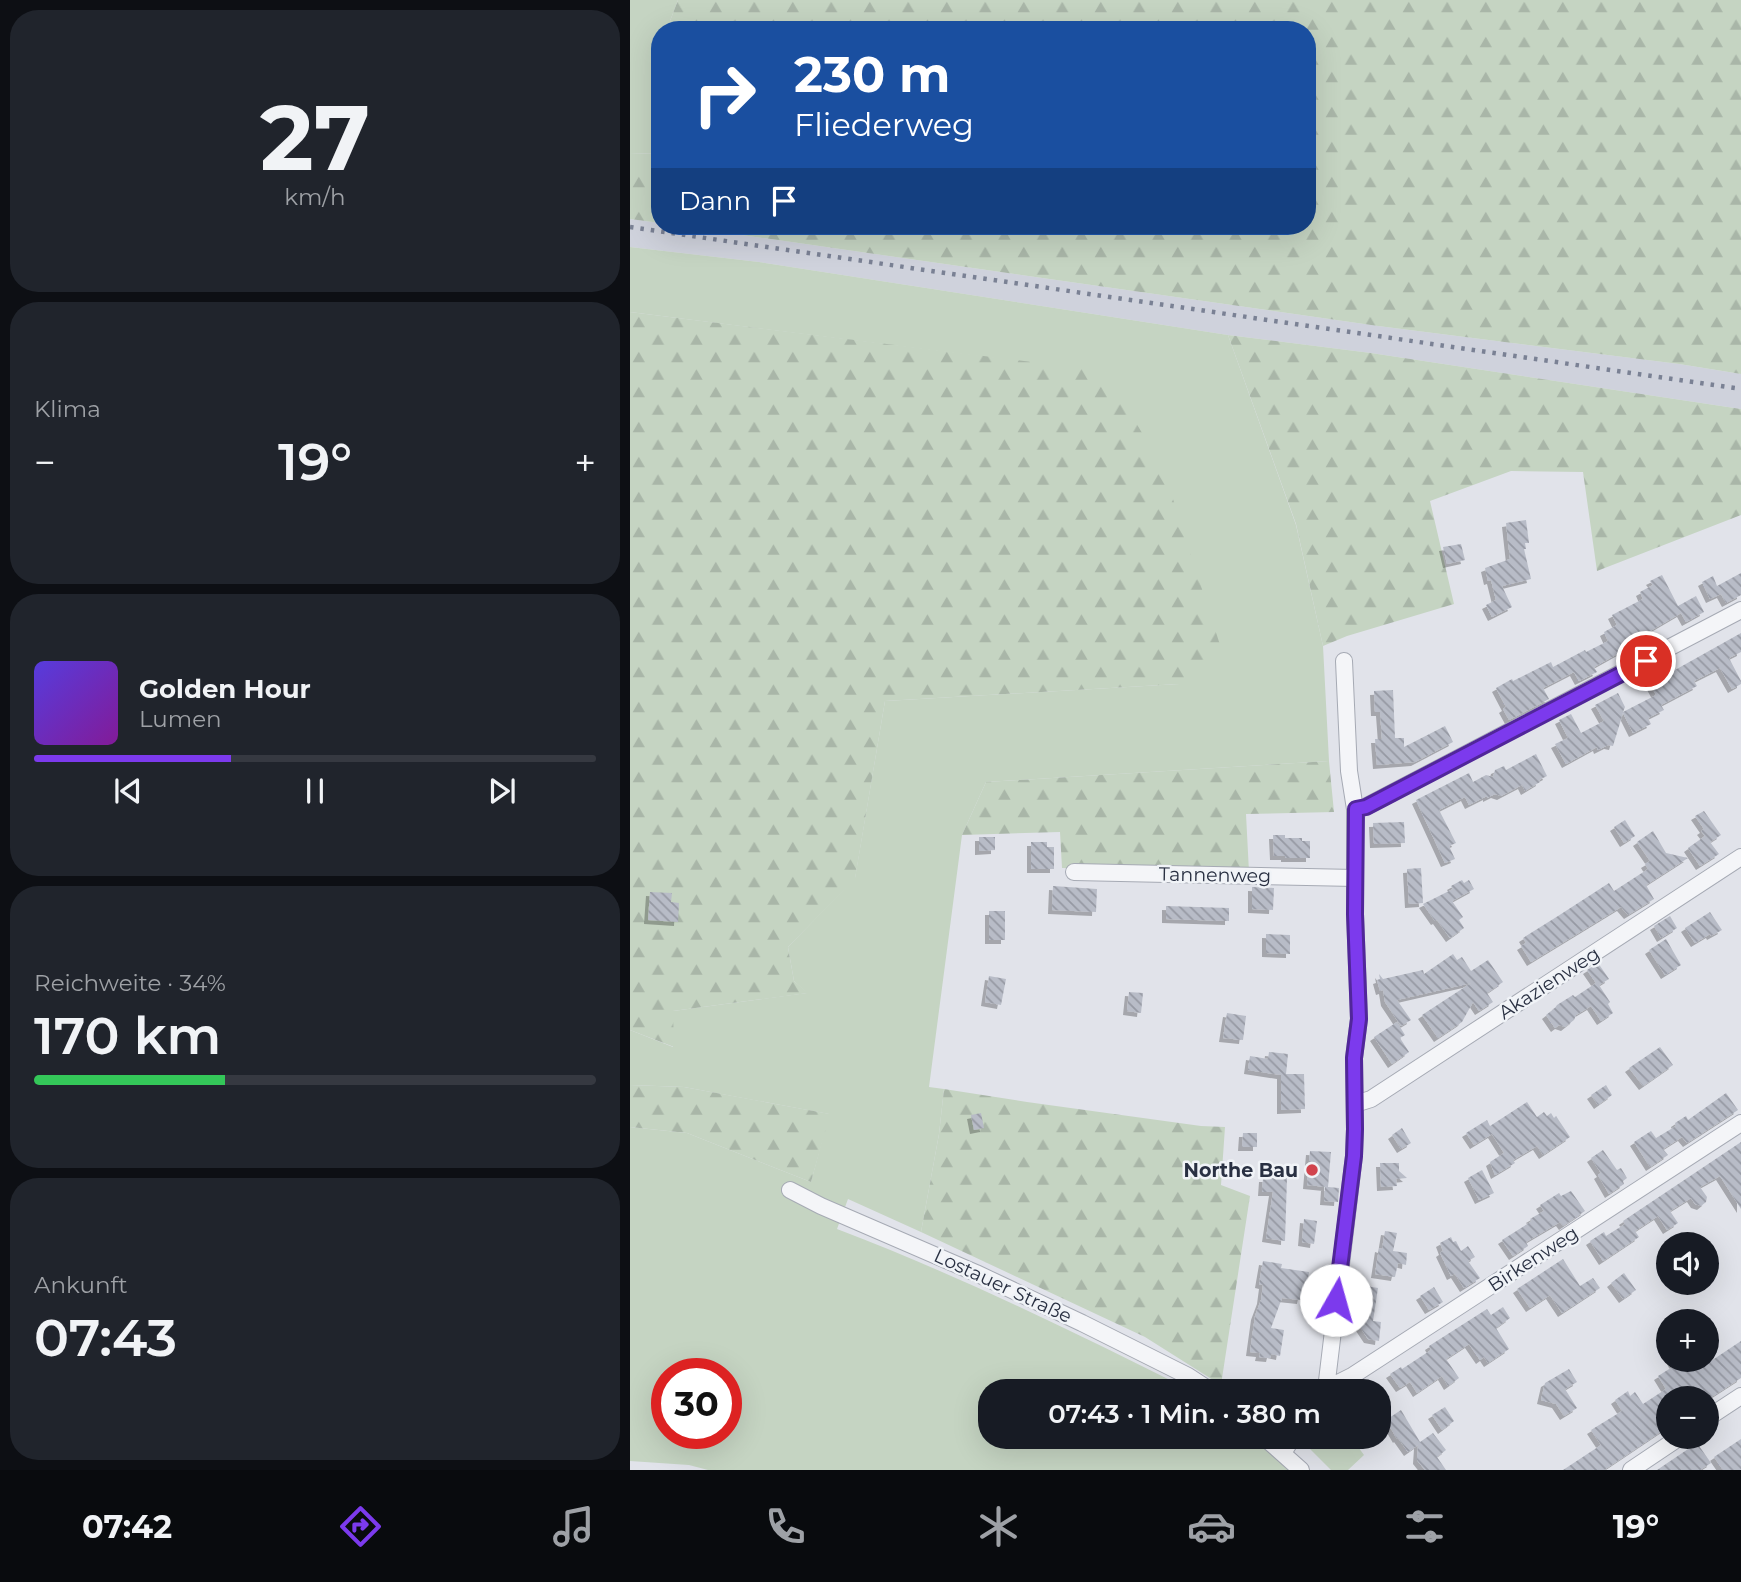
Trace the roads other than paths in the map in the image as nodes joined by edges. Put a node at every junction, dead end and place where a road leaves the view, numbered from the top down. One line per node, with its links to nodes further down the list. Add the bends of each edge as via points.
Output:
1 (1741, 610): 3 (street, via 1455,762)
2 (1344, 661): 3 (street, via 1349,771)
3 (1356, 809): 6 (street)
4 (1741, 858): 7 (street, Akazienweg, via 1371,1099)
5 (1074, 872): 6 (street, Tannenweg)
6 (1355, 878): 7 (street, via 1359,1019)
7 (1355, 1104): 11 (street, via 1354,1156)
8 (1741, 1123): 12 (street, Birkenweg)
9 (790, 1190): 10 (street, Lostauer Straße, via 976,1273)
10 (1193, 1379)
11 (1325, 1379)
12 (1346, 1379)
13 (1741, 1396): 14 (street)
14 (1719, 1410)
15 (1277, 1449): 18 (street)
16 (1286, 1449): 18 (street)
17 (1662, 1449): 20 (street)
18 (1283, 1454): 19 (street)
19 (1301, 1470)
20 (1631, 1470)

